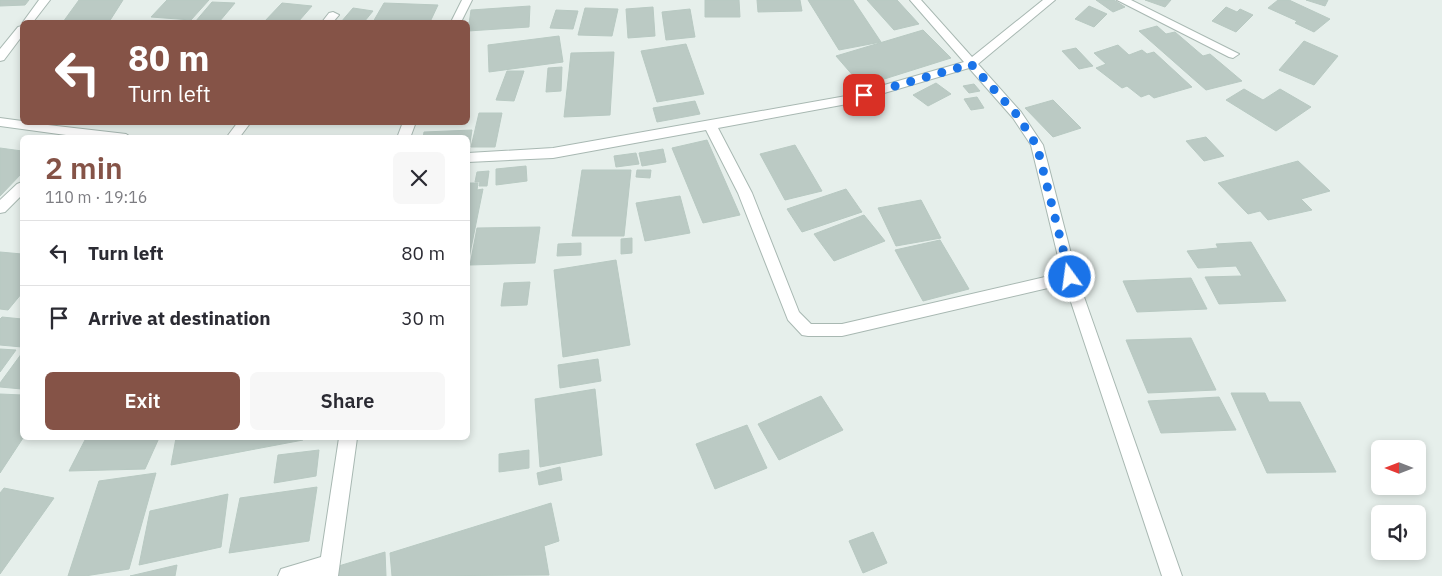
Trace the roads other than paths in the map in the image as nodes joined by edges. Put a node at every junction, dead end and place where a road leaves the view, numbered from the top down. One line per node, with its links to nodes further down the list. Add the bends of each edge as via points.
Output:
1 (45, 0): 6 (street)
2 (467, 0): 7 (street)
3 (915, 0): 11 (street)
4 (1050, 0): 11 (street)
5 (1122, 0): 9 (street)
6 (30, 20)
7 (457, 20)
8 (20, 32): 10 (street)
9 (1233, 54)
10 (0, 57)
11 (971, 64): 14 (street, via 847,100); 20 (street, via 1017,115 1037,146)
12 (0, 122): 15 (street)
13 (243, 125): 16 (street)
14 (710, 125): 17 (street, via 553,153); 20 (street, via 745,192 793,316 808,330 842,330)
15 (78, 135)
16 (234, 135)
17 (470, 158)
18 (20, 189): 19 (street)
19 (0, 208)
20 (1070, 277): 24 (street)
21 (348, 440): 22 (street)
22 (329, 570): 23 (street)
23 (288, 576)
24 (1172, 576)

